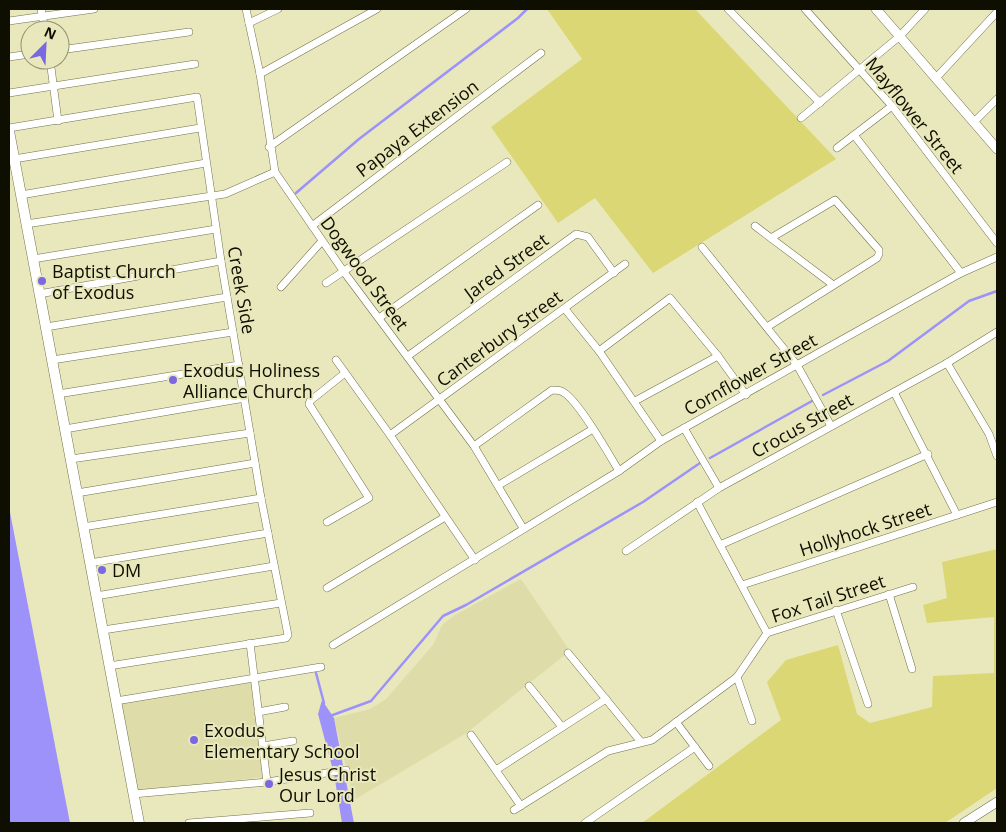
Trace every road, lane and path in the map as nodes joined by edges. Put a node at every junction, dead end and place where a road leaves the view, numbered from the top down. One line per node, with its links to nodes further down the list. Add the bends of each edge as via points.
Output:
1 (94, 9): 10 (street)
2 (246, 9): 13 (street, Dogwood Street)
3 (278, 9): 13 (street)
4 (377, 9): 21 (street)
5 (466, 9): 34 (street)
6 (728, 9): 26 (street)
7 (805, 9): 19 (street, Mayflower Street)
8 (876, 9): 15 (street)
9 (925, 9): 15 (street)
10 (42, 12): 12 (street)
11 (997, 12): 22 (street)
12 (9, 20)
13 (249, 24): 21 (street, Dogwood Street)
14 (189, 32): 16 (street)
15 (900, 36): 19 (street); 22 (street)
16 (70, 49)
17 (541, 53): 45 (street, Papaya Extension)
18 (196, 64): 23 (street)
19 (859, 69): 26 (street); 27 (street, Mayflower Street)
20 (51, 70): 23 (street)
21 (260, 74): 34 (street, Dogwood Street)
22 (936, 78): 30 (street)
23 (54, 87): 24 (street); 29 (street)
24 (9, 93)
25 (997, 99): 30 (street)
26 (820, 103): 28 (street)
27 (892, 106): 33 (street); 50 (street, Mayflower Street)
28 (801, 118)
29 (58, 121): 31 (street, Creek Side, via 196,97); 32 (street)
30 (974, 122): 36 (street)
31 (200, 128): 37 (street); 38 (street, Creek Side)
32 (9, 130): 37 (main road)
33 (854, 135): 35 (street); 58 (street)
34 (270, 147): 40 (street, Dogwood Street)
35 (837, 148)
36 (997, 149)
37 (14, 159): 41 (main road)
38 (206, 162): 41 (street); 42 (street, Creek Side)
39 (506, 162): 56 (street)
40 (275, 172): 42 (street, via 225,194); 45 (street, Dogwood Street)
41 (21, 195): 44 (main road)
42 (211, 196): 44 (street); 47 (street, Creek Side)
43 (538, 205): 65 (street)
44 (26, 224): 53 (main road)
45 (312, 226): 49 (street, Dogwood Street)
46 (756, 226): 48 (street)
47 (216, 229): 53 (street); 54 (street, Creek Side)
48 (771, 238): 60 (street); 60 (street, via 830,201 839,203 879,254)
49 (322, 241): 56 (street, Dogwood Street); 61 (street)
50 (997, 243)
51 (702, 247): 67 (street)
52 (997, 257): 58 (street, Cornflower Street)
53 (33, 259): 62 (main road)
54 (221, 261): 62 (street); 63 (street, Creek Side)
55 (625, 264): 57 (street, Canterbury Street)
56 (344, 272): 59 (street); 65 (street, Dogwood Street)
57 (614, 273): 64 (street, Canterbury Street); 71 (street, Jared Street, via 588,237 576,234)
58 (961, 273): 77 (street, Cornflower Street)
59 (326, 283)
60 (832, 284): 67 (street)
61 (281, 287)
62 (40, 294): 66 (main road)
63 (227, 296): 66 (street); 68 (street, Creek Side)
64 (565, 309): 70 (street); 83 (street, Canterbury Street)
65 (379, 318): 71 (street, Dogwood Street)
66 (46, 327): 73 (main road)
67 (767, 327): 77 (street)
68 (233, 332): 73 (street); 76 (street, Creek Side)
69 (997, 332): 75 (street, Crocus Street)
70 (599, 351): 72 (street, via 670,298); 84 (street)
71 (408, 356): 83 (street, Dogwood Street)
72 (718, 356): 81 (street); 84 (street)
73 (52, 360): 80 (main road)
74 (336, 360): 78 (street)
75 (947, 363): 79 (street, Crocus Street); 94 (street, via 989,434)
76 (239, 365): 80 (street); 82 (street, Creek Side)
77 (797, 365): 81 (street, Cornflower Street); 85 (street)
78 (345, 372): 90 (street); 106 (street, via 309,404 369,498)
79 (894, 392): 85 (street, Crocus Street); 93 (street)
80 (58, 394): 87 (main road)
81 (746, 395): 86 (street, Cornflower Street)
82 (245, 398): 87 (street); 89 (street, Creek Side)
83 (440, 399): 90 (street, Canterbury Street); 92 (street, Dogwood Street)
84 (635, 401): 91 (street)
85 (831, 426): 99 (street, Crocus Street)
86 (684, 428): 91 (street, Cornflower Street); 99 (street)
87 (65, 429): 95 (main road)
88 (593, 429): 92 (street, via 567,394 552,390); 97 (street); 98 (street)
89 (250, 433): 95 (street); 96 (street, Creek Side)
90 (390, 434): 105 (street)
91 (662, 441): 97 (street, Cornflower Street)
92 (474, 446): 98 (street, Dogwood Street)
93 (928, 454): 104 (street); 110 (street)
94 (997, 456)
95 (70, 459): 100 (main road)
96 (255, 464): 100 (street); 101 (street, Creek Side)
97 (619, 471): 108 (street, Cornflower Street)
98 (499, 485): 108 (street, Dogwood Street)
99 (719, 488): 102 (street, Crocus Street)
100 (77, 493): 107 (main road)
101 (261, 498): 107 (street); 109 (street, Creek Side)
102 (697, 502): 110 (street); 111 (street, Crocus Street)
103 (997, 502): 104 (street, Hollyhock Street)
104 (957, 515): 115 (street, Hollyhock Street)
105 (445, 516): 112 (street); 117 (street)
106 (327, 522)
107 (83, 526): 113 (main road)
108 (523, 528): 112 (street, Cornflower Street)
109 (268, 533): 113 (street); 114 (street, Creek Side)
110 (720, 545): 115 (street)
111 (626, 550)
112 (475, 560): 125 (street, Cornflower Street)
113 (90, 563): 119 (main road)
114 (274, 566): 119 (street); 120 (street, Creek Side)
115 (742, 585): 123 (street)
116 (913, 586): 118 (street, Fox Tail Street)
117 (327, 588)
118 (889, 594): 121 (street, Fox Tail Street); 129 (street)
119 (96, 596): 122 (main road)
120 (281, 603): 122 (street); 124 (street, Creek Side, via 286,638)
121 (836, 610): 123 (street, Fox Tail Street); 135 (street)
122 (103, 630): 127 (main road)
123 (766, 633): 130 (street, Fox Tail Street)
124 (250, 643): 127 (street); 131 (street)
125 (333, 645)
126 (568, 653): 133 (street)
127 (109, 666): 134 (main road)
128 (321, 668): 131 (street)
129 (912, 669)
130 (737, 677): 138 (street, Fox Tail Street); 139 (street)
131 (253, 678): 134 (street); 137 (street)
132 (528, 686): 140 (street)
133 (606, 699): 140 (street); 143 (street)
134 (116, 702): 150 (main road)
135 (868, 704)
136 (285, 708): 137 (street)
137 (258, 712): 144 (street)
138 (676, 722): 143 (street, Fox Tail Street, via 652,740); 145 (street)
139 (752, 722)
140 (562, 727): 148 (street)
141 (471, 734): 148 (street)
142 (293, 741): 144 (street)
143 (640, 742): 152 (street, Fox Tail Street, via 608,750)
144 (264, 746): 149 (street)
145 (695, 747): 146 (street); 157 (street)
146 (709, 766)
147 (345, 770): 149 (street)
148 (496, 770): 152 (street)
149 (267, 782): 150 (street)
150 (134, 794): 155 (main road)
151 (997, 802): 158 (street)
152 (521, 806): 153 (street, Fox Tail Street)
153 (514, 810)
154 (310, 813): 156 (street)
155 (139, 823)
156 (189, 823)
157 (586, 823)
158 (964, 823)

